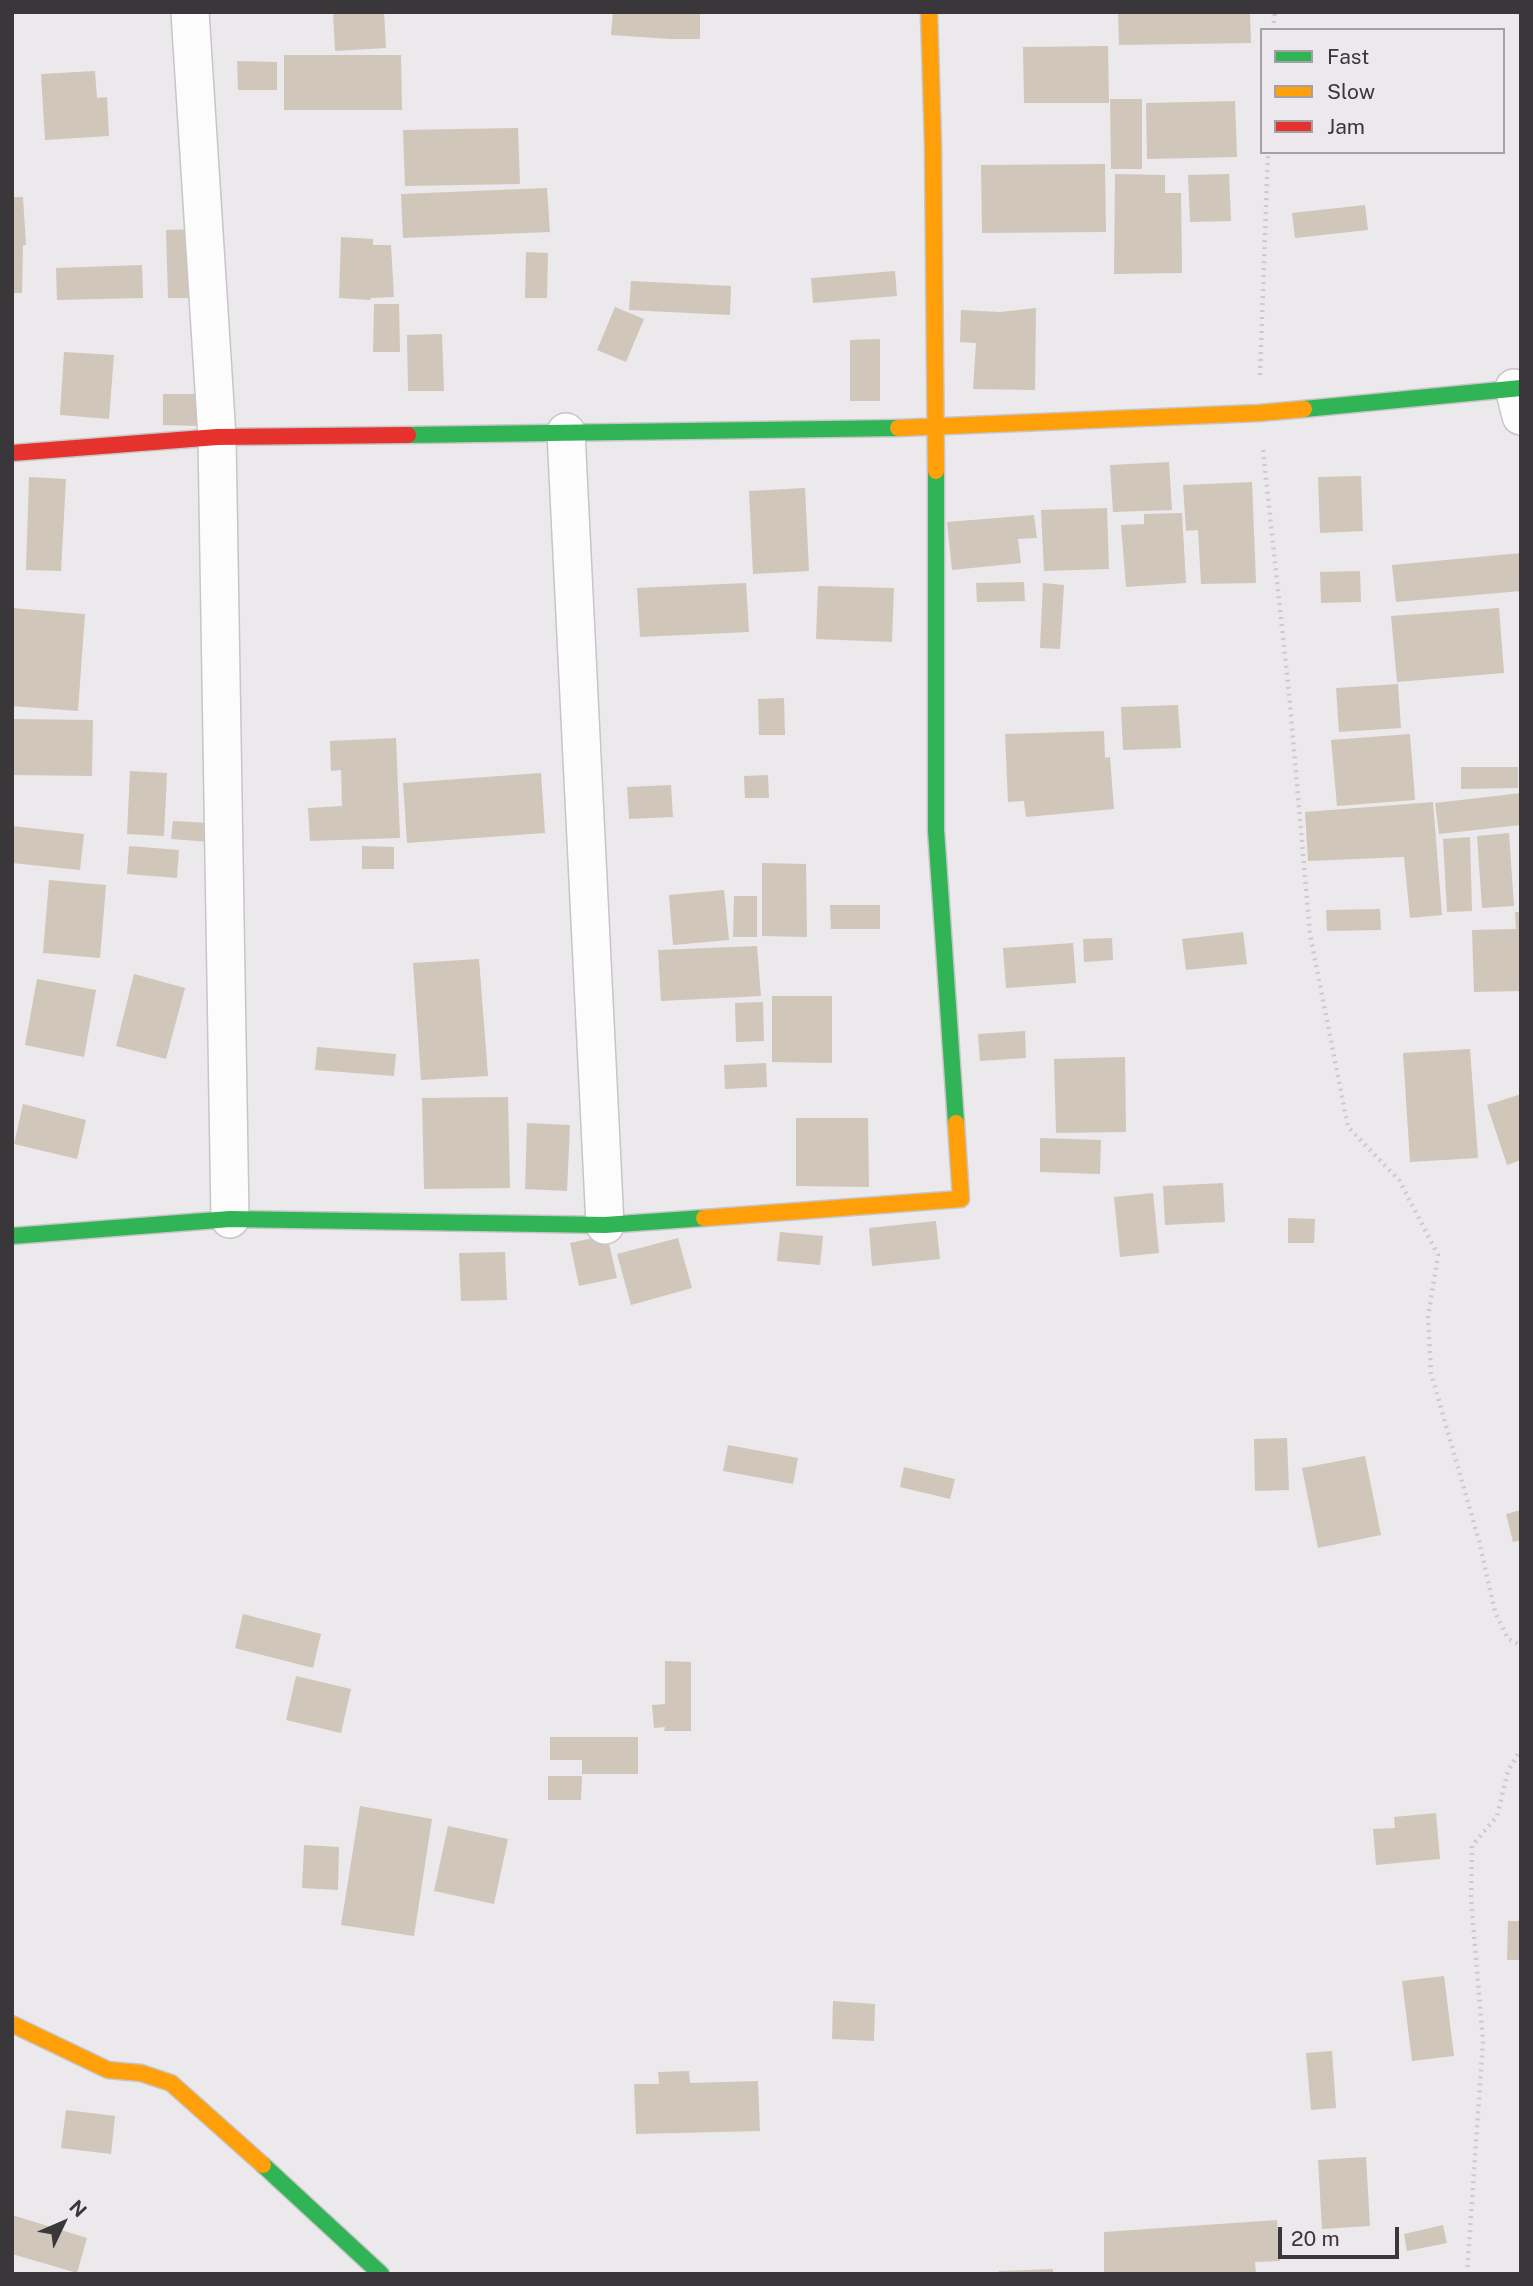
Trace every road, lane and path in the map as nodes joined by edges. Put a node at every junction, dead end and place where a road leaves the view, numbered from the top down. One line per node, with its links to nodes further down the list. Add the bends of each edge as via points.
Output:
1 (190, 12): 8 (street)
2 (929, 12): 6 (street)
3 (1268, 154): 5 (path)
4 (1518, 397): 5 (street)
5 (1259, 413): 6 (street); 13 (path, via 1310,934 1348,1127 1399,1180 1438,1255 1428,1317 1431,1373 1495,1612 1508,1639)
6 (936, 428): 7 (street); 11 (street, via 936,830 961,1199)
7 (566, 432): 8 (street); 11 (street)
8 (216, 437): 9 (street); 10 (street)
9 (12, 453)
10 (230, 1219): 11 (street); 12 (street)
11 (605, 1225)
12 (12, 1236)
13 (1521, 1645)
14 (1521, 1749): 17 (path, via 1508,1771 1497,1816 1472,1846 1471,1899 1483,2041)
15 (12, 2024): 16 (street, via 108,2070 141,2073 171,2083)
16 (381, 2274)
17 (1467, 2274)

